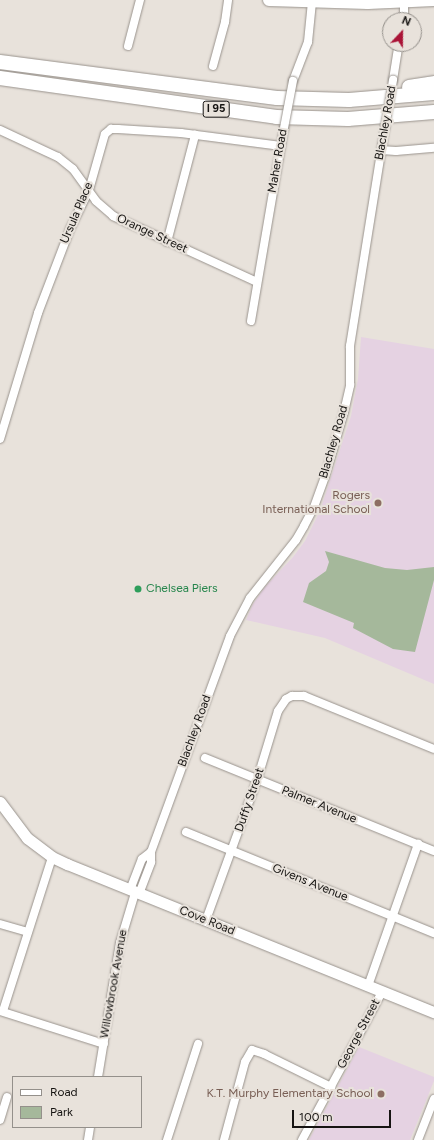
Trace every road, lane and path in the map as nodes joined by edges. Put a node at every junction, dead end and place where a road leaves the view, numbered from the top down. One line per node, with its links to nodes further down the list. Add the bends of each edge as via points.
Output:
1 (140, 0): 8 (street)
2 (228, 0): 11 (street, via 225,22)
3 (269, 0): 5 (main road)
4 (434, 0): 6 (main road)
5 (312, 2): 6 (main road); 19 (street, Maher Road, bridge, via 308,42 293,81)
6 (404, 2): 7 (street)
7 (404, 12)
8 (128, 46)
9 (398, 52): 21 (street, Blachley Road, bridge)
10 (0, 62): 15 (highway, I 95, via 254,95)
11 (212, 66)
12 (0, 78): 16 (highway, I 95, via 276,117 372,118)
13 (434, 83): 15 (highway)
14 (434, 93): 15 (highway, I 95, via 373,100)
15 (326, 100)
16 (434, 112)
17 (0, 130): 22 (street, Orange Street, via 58,157 74,169)
18 (195, 134): 19 (street, Ursula Place); 22 (street, Ursula Place, via 111,129 105,134 102,142); 23 (street)
19 (281, 146): 24 (street, Maher Road)
20 (434, 148): 21 (street, via 396,152)
21 (381, 150): 36 (street, Blachley Road, via 350,346 350,385 325,477 314,507 296,540 263,580 238,620 151,852 142,859)
22 (89, 190): 23 (street, Orange Street, via 113,216); 26 (street, Ursula Place, via 52,273)
23 (167, 242): 24 (street, Orange Street)
24 (257, 282): 25 (street, Maher Road)
25 (251, 322)
26 (0, 439)
27 (434, 749): 29 (street, Duffy Street, via 304,696 292,696 281,704 278,711)
28 (205, 758): 29 (street, Palmer Avenue)
29 (257, 780): 32 (street, Palmer Avenue); 33 (street, Duffy Street)
30 (0, 802): 35 (main road, Cove Road, via 27,838)
31 (186, 832): 33 (street, Givens Avenue)
32 (418, 844): 34 (street, Palmer Avenue); 37 (street)
33 (232, 851): 37 (street, Givens Avenue); 38 (street, Duffy Street)
34 (434, 851)
35 (52, 857): 36 (main road, Cove Road); 40 (street)
36 (135, 892): 38 (main road, Cove Road); 46 (street, Willowbrook Avenue, via 120,943)
37 (392, 917): 41 (street, Givens Avenue); 42 (street)
38 (206, 920): 42 (main road, Cove Road)
39 (0, 924): 40 (street)
40 (28, 932): 44 (street)
41 (434, 933)
42 (368, 986): 43 (main road, Cove Road)
43 (382, 992): 45 (main road, Cove Road); 49 (street, George Street)
44 (1, 1011): 46 (street)
45 (434, 1012)
46 (104, 1044): 48 (street, Willowbrook Avenue)
47 (198, 1044): 55 (street)
48 (98, 1076)
49 (331, 1087): 56 (street, via 252,1050 245,1062); 57 (street, George Street)
50 (7, 1096): 52 (street)
51 (434, 1099): 58 (street)
52 (0, 1120)
53 (90, 1128): 54 (street)
54 (88, 1140)
55 (167, 1140)
56 (224, 1140)
57 (302, 1140)
58 (418, 1140)

